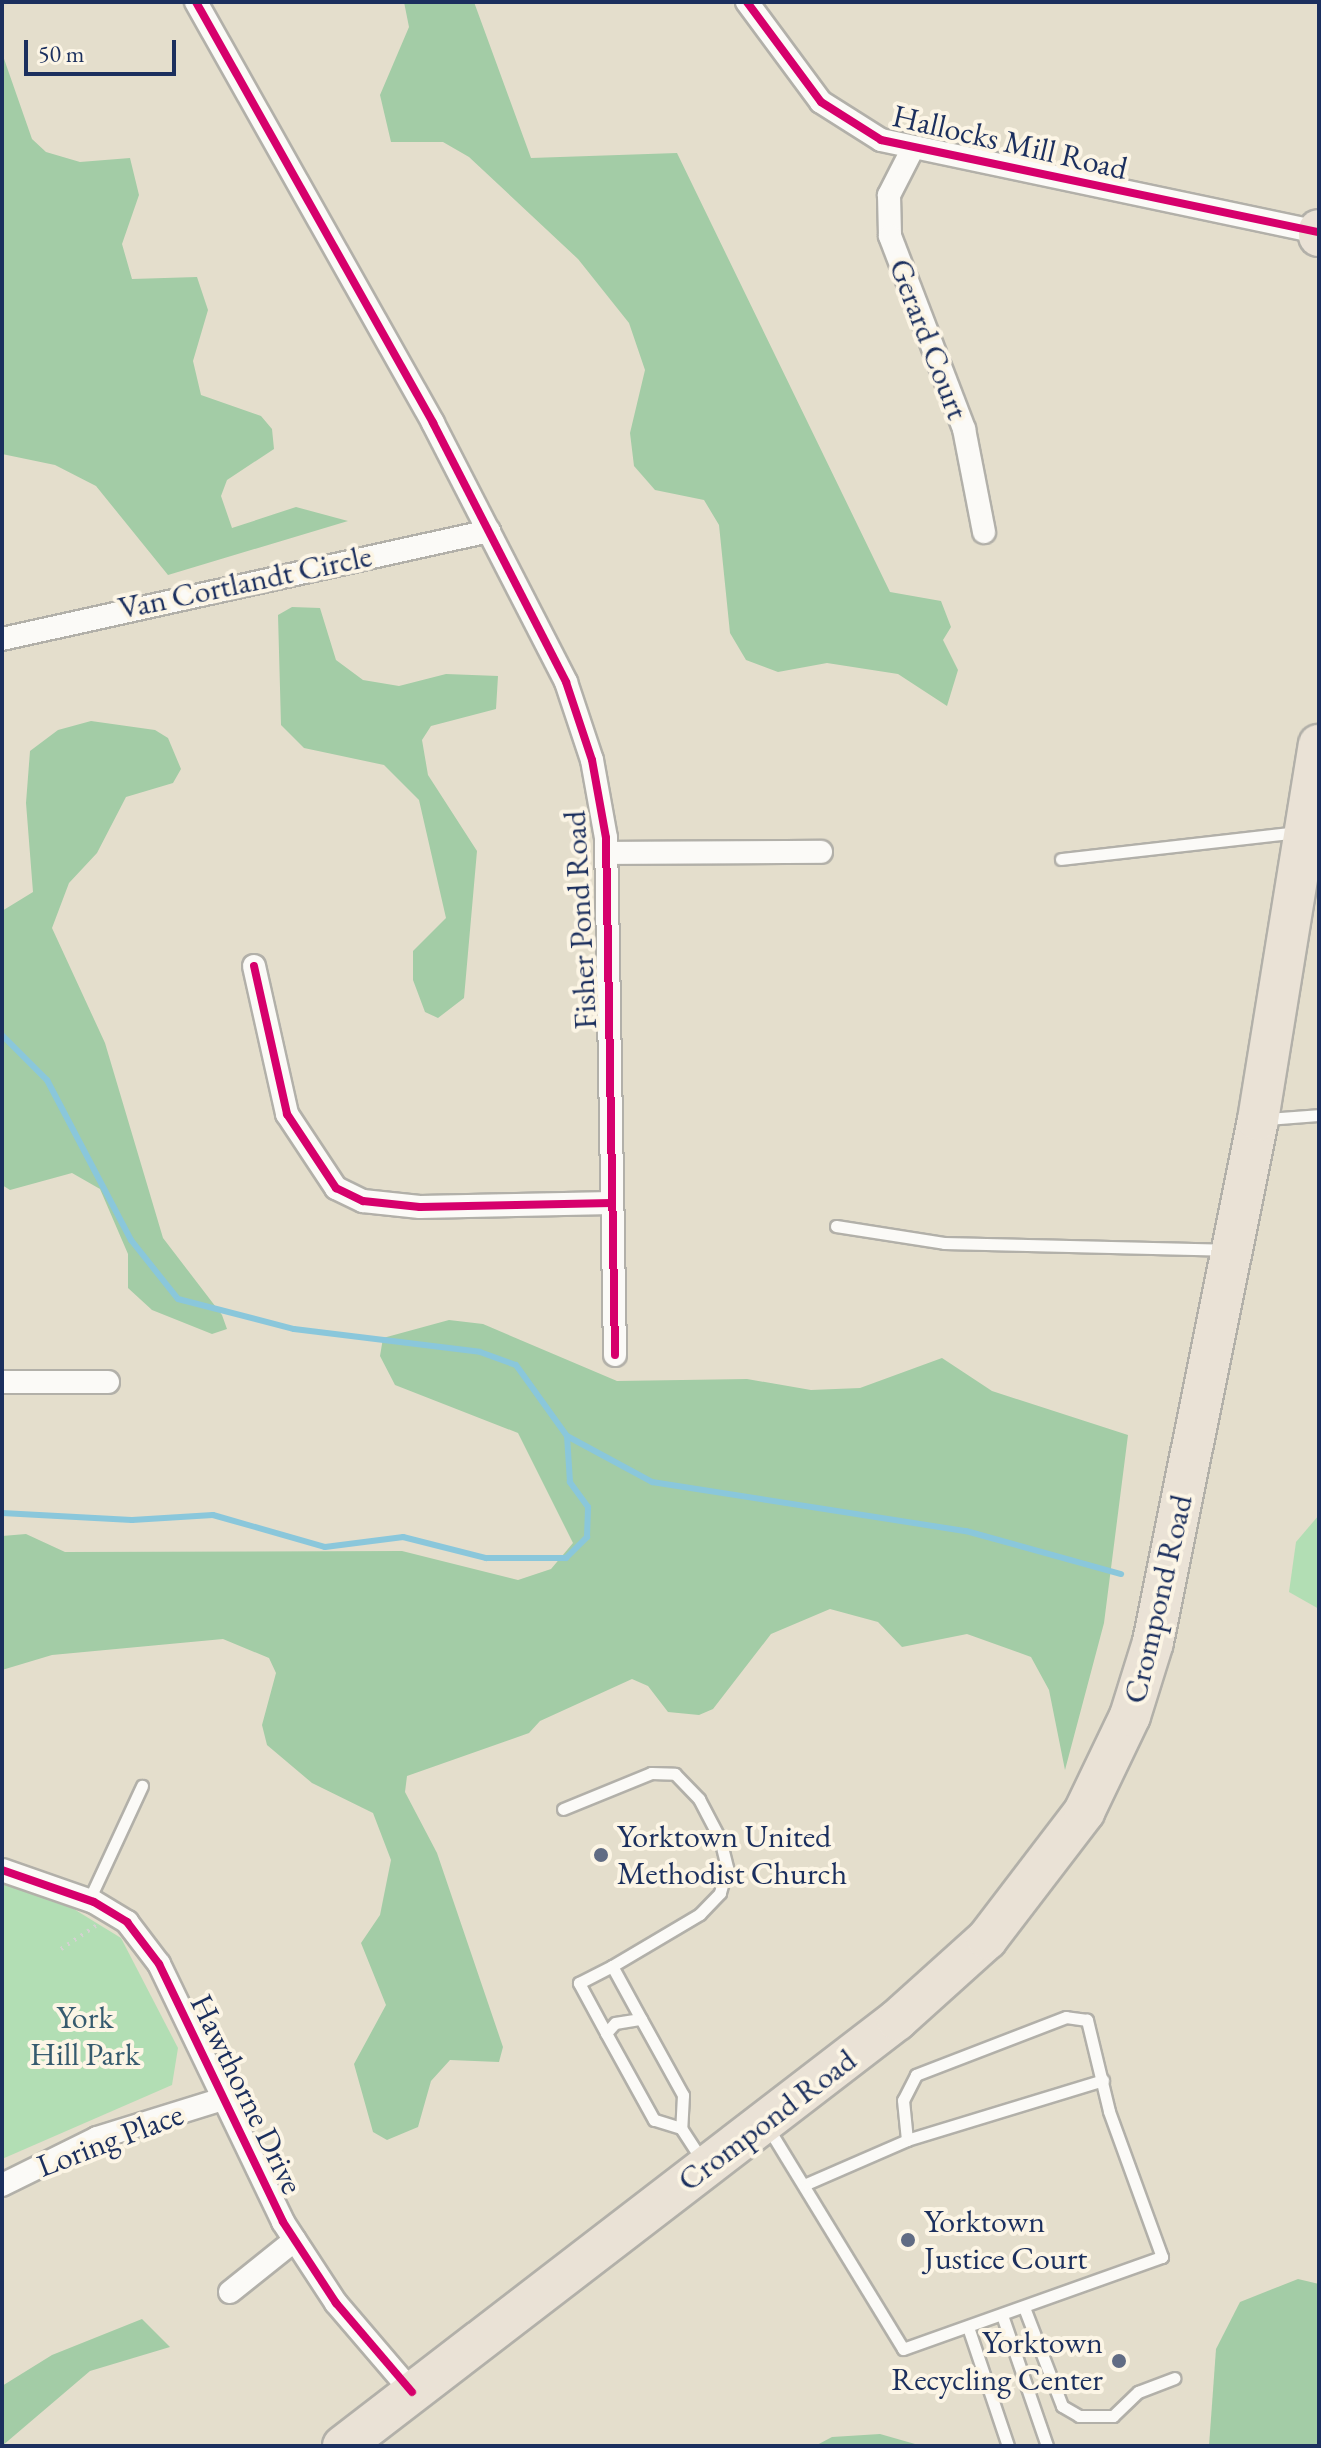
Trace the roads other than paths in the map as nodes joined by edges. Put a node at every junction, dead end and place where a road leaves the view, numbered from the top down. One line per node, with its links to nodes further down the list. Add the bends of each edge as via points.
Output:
1 (196, 2): 5 (street, Fisher Pond Road)
2 (747, 2): 3 (street, Hallocks Mill Road, via 821,102)
3 (912, 150): 4 (street, Hallocks Mill Road); 6 (street, Gerard Court, via 889,195 890,236 964,429)
4 (1319, 233)
5 (489, 531): 7 (street, Van Cortlandt Circle); 11 (street, Fisher Pond Road, via 566,682 592,760)
6 (984, 532)
7 (2, 639)
8 (1319, 745): 9 (highway, Crompond Road)
9 (1313, 821): 12 (lane); 15 (highway, Crompond Road)
10 (821, 852): 11 (street)
11 (606, 853): 16 (street, Fisher Pond Road)
12 (1061, 859)
13 (254, 966): 16 (street, via 287,1114 336,1188 363,1201 420,1207)
14 (1319, 1115): 15 (lane)
15 (1258, 1120): 18 (highway, Crompond Road)
16 (612, 1203): 19 (street, Fisher Pond Road)
17 (836, 1226): 18 (lane, via 944,1243)
18 (1229, 1250): 31 (highway, Crompond Road, via 1153,1642 1130,1716 1090,1801 1061,1849 987,1939)
19 (615, 1355)
20 (2, 1382): 21 (street)
21 (108, 1382)
22 (142, 1786): 25 (lane)
23 (563, 1809): 26 (lane, via 651,1773 675,1774 699,1799 720,1839 727,1868 720,1893 700,1914)
24 (2, 1870): 25 (street, Hawthorne Drive)
25 (98, 1905): 30 (street, Hawthorne Drive, via 127,1922 159,1964)
26 (612, 1966): 27 (lane); 28 (lane, via 579,1983)
27 (641, 2019): 28 (lane, via 631,2017); 32 (lane, via 683,2095)
28 (606, 2033): 32 (lane, via 654,2120)
29 (1103, 2080): 33 (lane); 33 (lane, via 1087,2020 1066,2017 916,2075 903,2100); 39 (lane, via 1162,2257)
30 (220, 2100): 36 (street, Loring Place, via 97,2138); 37 (street, Hawthorne Drive)
31 (765, 2122): 34 (highway, Crompond Road); 35 (lane)
32 (681, 2128): 34 (lane)
33 (907, 2140): 35 (lane)
34 (706, 2167): 43 (highway, Crompond Road)
35 (806, 2184): 41 (lane, via 890,2339 903,2349)
36 (2, 2185)
37 (295, 2240): 38 (street); 43 (street, Hawthorne Drive, via 336,2303)
38 (230, 2292)
39 (1025, 2310): 40 (lane); 42 (lane, via 1062,2406 1079,2416 1113,2416 1138,2392)
40 (1003, 2318): 41 (lane); 46 (lane)
41 (969, 2330): 45 (lane)
42 (1174, 2378)
43 (412, 2392): 44 (highway, Crompond Road)
44 (343, 2446)
45 (1008, 2446)
46 (1047, 2446)

